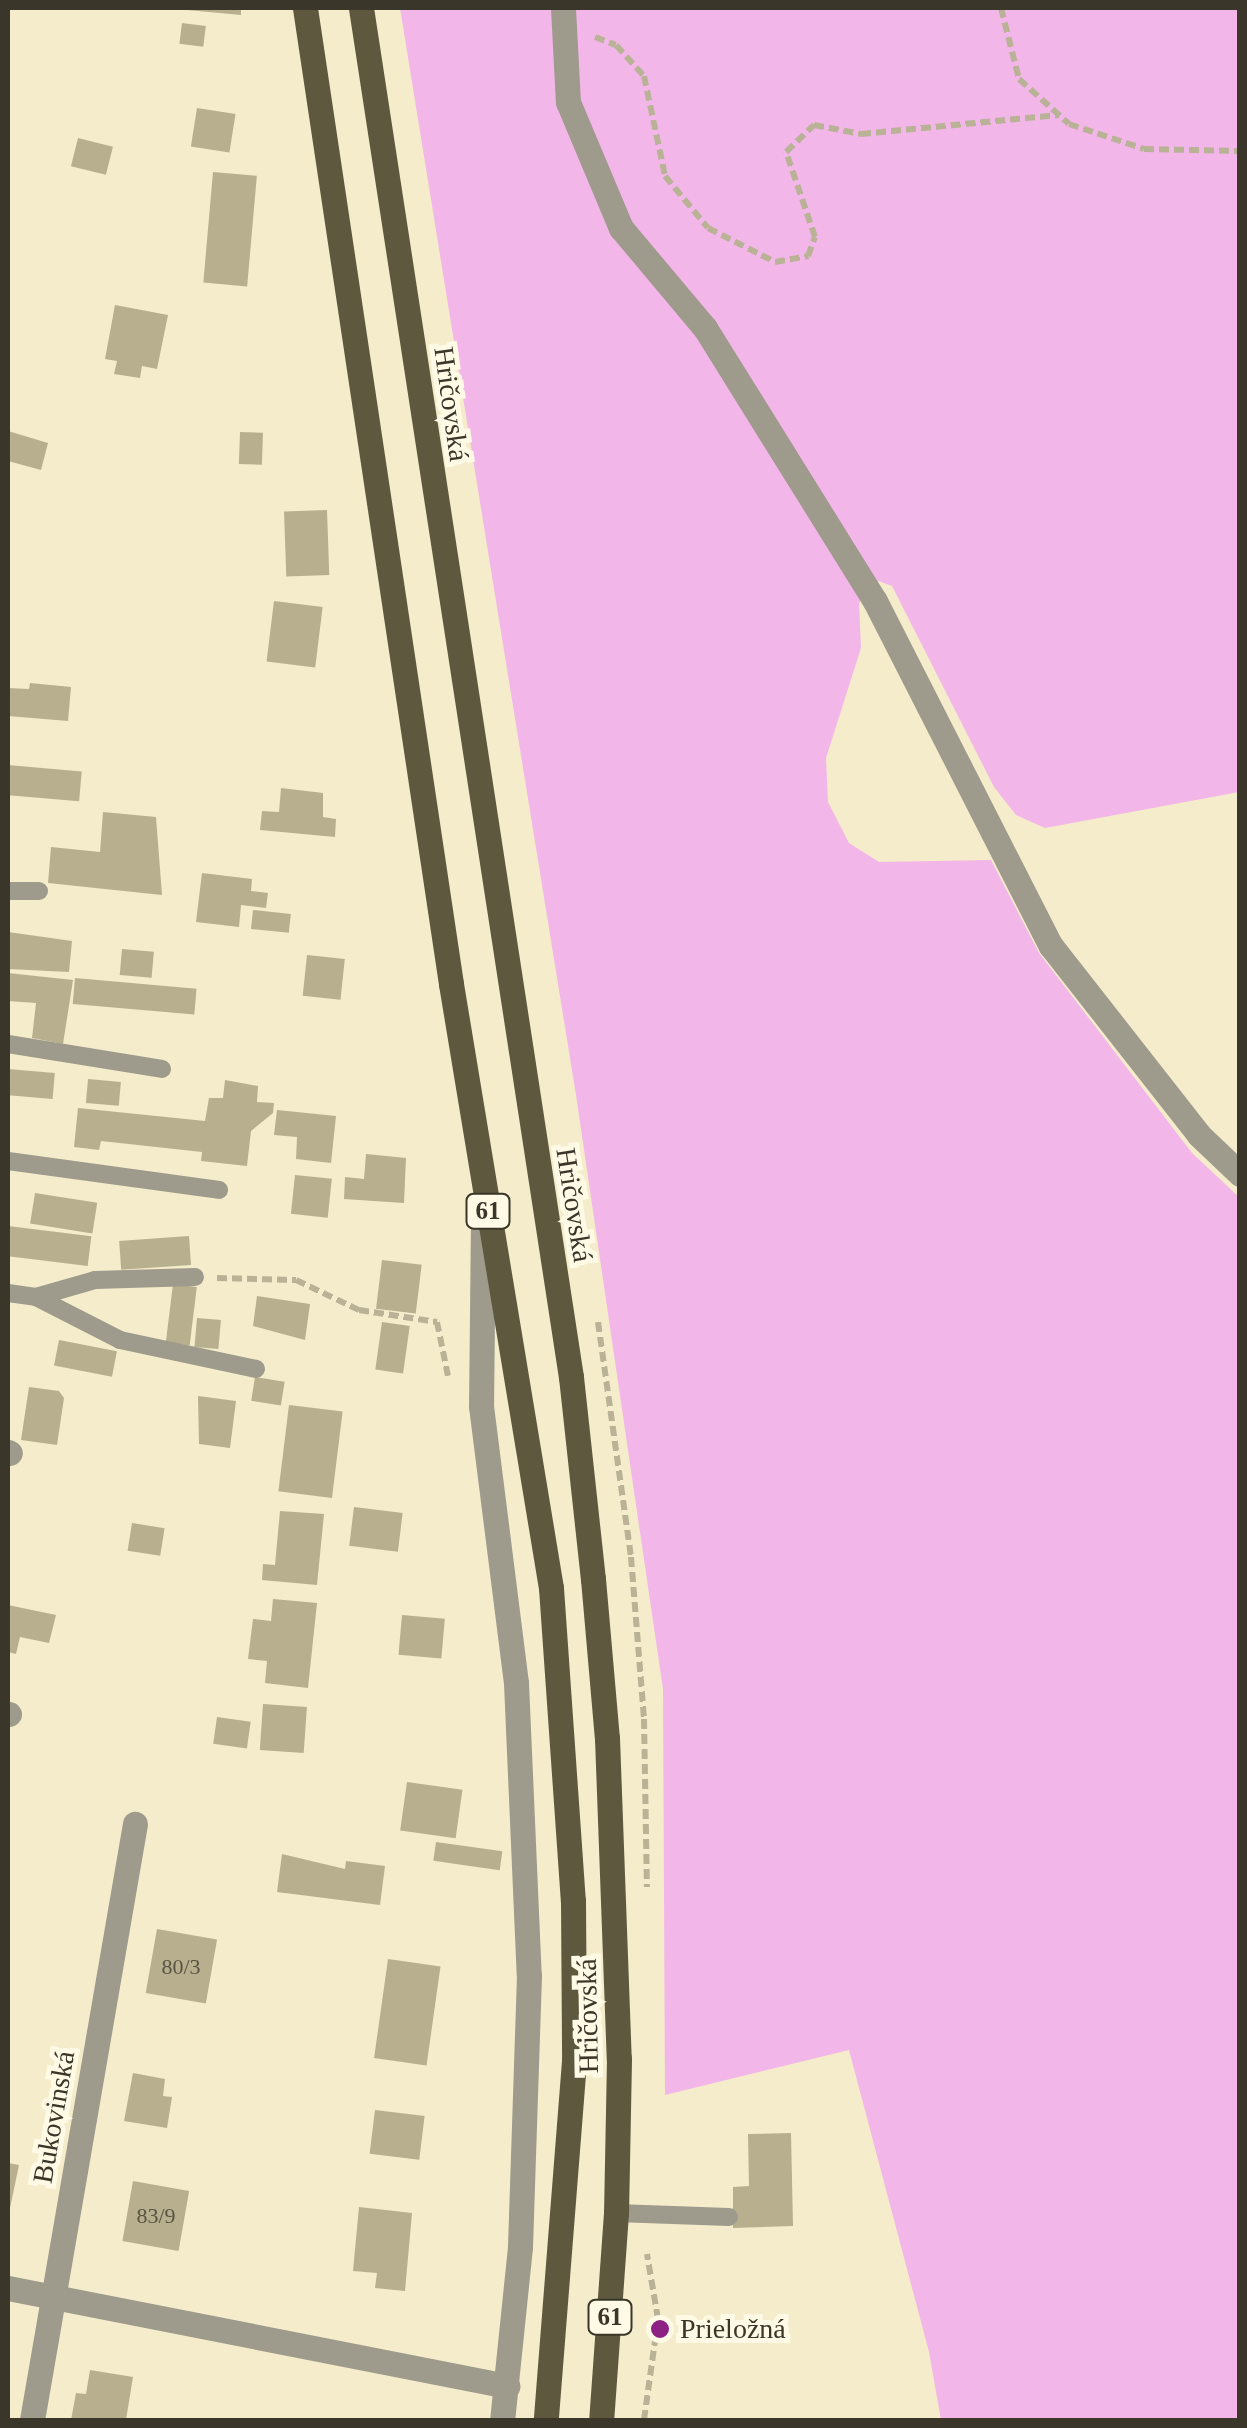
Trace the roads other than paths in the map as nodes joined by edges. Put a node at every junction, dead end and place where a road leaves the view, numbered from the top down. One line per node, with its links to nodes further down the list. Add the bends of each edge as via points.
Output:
1 (305, 8): 10 (main road, Hričovská / 61)
2 (361, 8): 17 (main road, Hričovská / 61, via 571,1376 607,1738 619,2059)
3 (563, 16): 9 (street, via 568,102 621,228 705,328 875,601 1050,946 1199,1134)
4 (8, 891): 5 (lane)
5 (39, 891)
6 (8, 1044): 7 (lane)
7 (162, 1070)
8 (8, 1162): 11 (lane)
9 (1240, 1174)
10 (484, 1183): 21 (street, Hričovská, via 482,1406 516,1683 529,1975 520,2248); 24 (main road, Hričovská / 61, via 551,1588 566,1743 574,2061)
11 (219, 1190)
12 (195, 1277): 14 (lane, via 95,1280)
13 (8, 1292): 14 (lane)
14 (36, 1297): 15 (lane, via 120,1340)
15 (256, 1368)
16 (135, 1824): 20 (street, Bukovinská)
17 (616, 2213): 18 (lane); 25 (main road, Hričovská / 61)
18 (728, 2218)
19 (8, 2288): 20 (street)
20 (53, 2297): 21 (street); 22 (street, Bukovinská)
21 (506, 2386): 23 (street, Hričovská)
22 (32, 2420)
23 (502, 2420)
24 (546, 2420)
25 (601, 2420)

